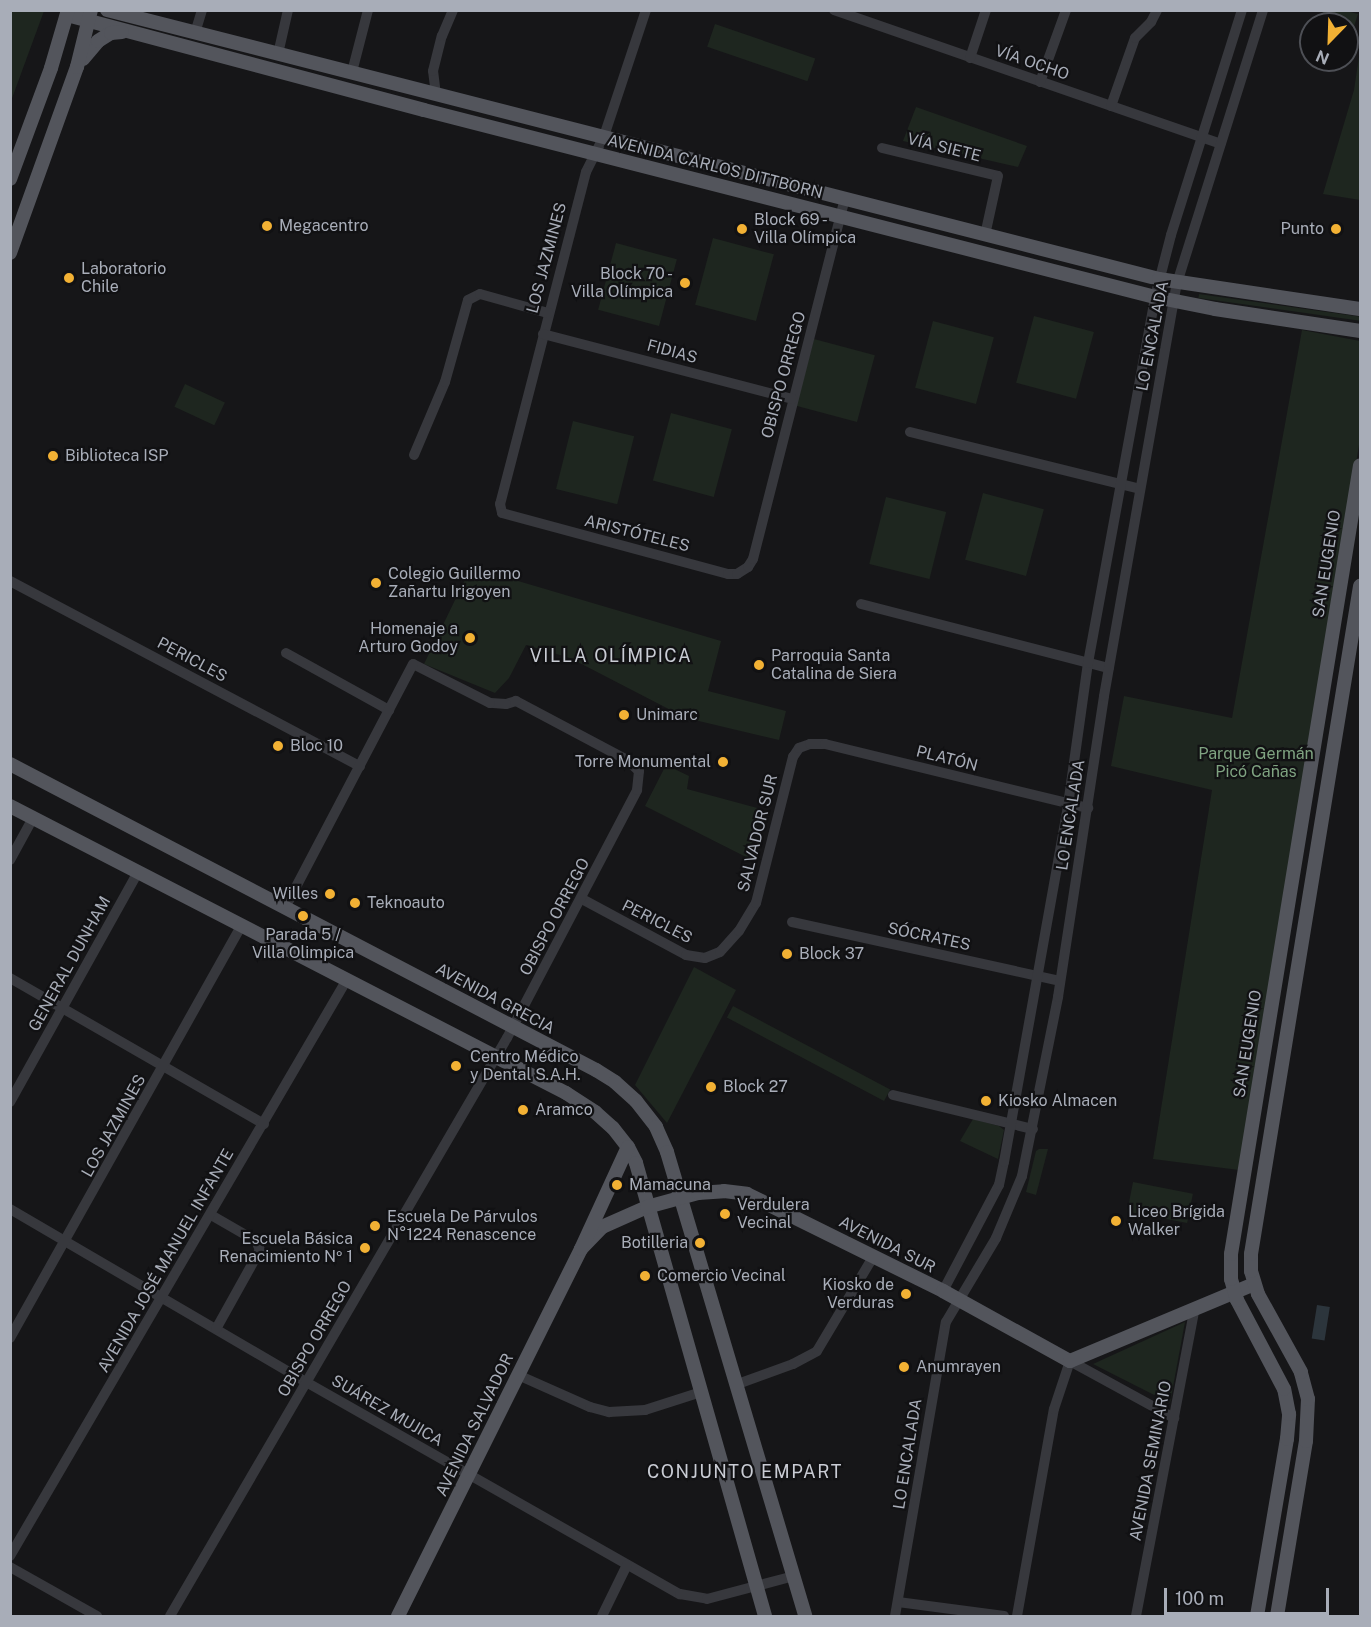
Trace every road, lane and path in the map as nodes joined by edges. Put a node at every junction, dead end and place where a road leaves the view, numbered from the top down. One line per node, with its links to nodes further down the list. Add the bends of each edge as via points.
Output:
1 (107, 10): 14 (main road, AVENIDA CARLOS DITTBORN)
2 (202, 10): 17 (street)
3 (288, 10): 18 (street)
4 (368, 10): 21 (street)
5 (453, 10): 23 (street, via 433,71)
6 (646, 10): 26 (street, LOS JAZMINES)
7 (834, 10): 19 (street, VÍA OCHO)
8 (986, 10): 19 (street)
9 (1066, 10): 22 (street)
10 (1157, 10): 24 (street, via 1135,38)
11 (1242, 10): 27 (street, LO ENCALADA)
12 (1263, 10): 29 (street, LO ENCALADA)
13 (67, 13): 15 (main road, AVENIDA CARLOS DITTBORN); 25 (main road)
14 (129, 14): 17 (main road, AVENIDA CARLOS DITTBORN)
15 (90, 16): 16 (main road, AVENIDA CARLOS DITTBORN); 20 (main road)
16 (130, 33): 20 (main road, via 111,33 98,40); 31 (main road, AVENIDA CARLOS DITTBORN)
17 (195, 33): 18 (main road, AVENIDA CARLOS DITTBORN)
18 (278, 54): 21 (main road, AVENIDA CARLOS DITTBORN)
19 (970, 58): 22 (street, VÍA OCHO)
20 (77, 67): 28 (main road)
21 (352, 72): 23 (main road, AVENIDA CARLOS DITTBORN)
22 (1040, 82): 24 (street, VÍA OCHO)
23 (435, 95): 26 (main road, AVENIDA CARLOS DITTBORN)
24 (1111, 106): 27 (street, VÍA OCHO)
25 (27, 134): 28 (main road); 32 (main road)
26 (604, 136): 31 (street, LOS JAZMINES); 33 (main road, AVENIDA CARLOS DITTBORN)
27 (1202, 138): 29 (street, VÍA OCHO); 36 (street, LO ENCALADA)
28 (51, 142): 38 (main road)
29 (1220, 144): 37 (street, LO ENCALADA)
30 (882, 148): 35 (street, VÍA SIETE, via 998,176)
31 (595, 154): 34 (main road, AVENIDA CARLOS DITTBORN); 44 (street, LOS JAZMINES, via 586,172)
32 (10, 179)
33 (845, 199): 34 (street, OBISPO ORREGO); 35 (main road, AVENIDA CARLOS DITTBORN)
34 (841, 217): 41 (main road, AVENIDA CARLOS DITTBORN); 49 (street, OBISPO ORREGO)
35 (985, 235): 39 (main road, AVENIDA CARLOS DITTBORN)
36 (1171, 235): 37 (street); 39 (street, LO ENCALADA)
37 (1189, 241): 40 (street, LO ENCALADA)
38 (10, 253)
39 (1159, 279): 40 (main road, AVENIDA CARLOS DITTBORN); 41 (street, LO ENCALADA)
40 (1177, 283): 42 (street, LO ENCALADA); 43 (main road, AVENIDA CARLOS DITTBORN)
41 (1155, 297): 42 (main road, AVENIDA CARLOS DITTBORN); 47 (street, LO ENCALADA)
42 (1174, 301): 45 (main road, AVENIDA CARLOS DITTBORN); 48 (street, LO ENCALADA)
43 (1360, 309)
44 (548, 313): 46 (street, LOS JAZMINES); 51 (street, via 480,294 468,300 445,382)
45 (1360, 331)
46 (543, 334): 49 (street, FIDIAS); 55 (street, LOS JAZMINES, via 500,504)
47 (1147, 342): 48 (street); 53 (street, LO ENCALADA)
48 (1166, 346): 54 (street, LO ENCALADA)
49 (793, 399): 56 (street, OBISPO ORREGO)
50 (910, 432): 53 (street)
51 (414, 455)
52 (1360, 465): 67 (main road, SAN EUGENIO)
53 (1120, 485): 54 (street); 61 (street, LO ENCALADA)
54 (1140, 489): 62 (street, LO ENCALADA)
55 (507, 516): 56 (street, ARISTÓTELES, via 732,574 745,571)
56 (753, 560)
57 (10, 581): 66 (street, PERICLES)
58 (1360, 586): 68 (main road)
59 (861, 604): 61 (street)
60 (286, 652): 63 (street)
61 (1088, 663): 62 (street); 69 (street, LO ENCALADA)
62 (1108, 668): 71 (street, LO ENCALADA)
63 (390, 710): 66 (street); 77 (street, OBISPO ORREGO, via 413,664 490,703 516,701 634,764 640,775 638,790)
64 (799, 748): 69 (street, PLATÓN, via 825,744); 81 (street, SALVADOR SUR, via 793,757 758,898 746,921)
65 (10, 764): 78 (main road, AVENIDA GRECIA)
66 (360, 766): 78 (street)
67 (1305, 800): 68 (main road, via 1315,806); 73 (main road, SAN EUGENIO)
68 (1325, 802): 74 (main road)
69 (1068, 805): 71 (street, PLATÓN); 82 (street, LO ENCALADA)
70 (10, 806): 72 (main road)
71 (1088, 808): 85 (street, LO ENCALADA)
72 (33, 818): 75 (street); 76 (main road)
73 (1300, 832): 74 (main road, via 1311,827); 97 (main road, SAN EUGENIO)
74 (1320, 835): 101 (main road)
75 (10, 860)
76 (138, 872): 80 (main road); 86 (street, GENERAL DUNHAM)
77 (582, 899): 81 (street, PERICLES, via 686,955 705,958); 87 (street, OBISPO ORREGO)
78 (285, 908): 87 (main road, AVENIDA GRECIA)
79 (792, 922): 82 (street, SÓCRATES)
80 (242, 927): 84 (main road); 89 (street, LOS JAZMINES)
81 (720, 952)
82 (1036, 976): 85 (street, SÓCRATES); 93 (street, LO ENCALADA)
83 (10, 978): 86 (street)
84 (346, 981): 88 (main road); 92 (street, AVENIDA JOSÉ MANUEL INFANTE)
85 (1060, 981): 94 (street, LO ENCALADA)
86 (63, 1008): 89 (street); 91 (street, GENERAL DUNHAM)
87 (513, 1027): 88 (street, OBISPO ORREGO); 96 (main road, AVENIDA GRECIA, via 606,1076 636,1101 660,1135)
88 (496, 1058): 95 (main road, via 586,1105); 115 (street, OBISPO ORREGO)
89 (164, 1066): 92 (street); 102 (street, LOS JAZMINES)
90 (893, 1095): 93 (street)
91 (10, 1102)
92 (264, 1124): 100 (street, AVENIDA JOSÉ MANUEL INFANTE)
93 (1011, 1124): 94 (street); 106 (street, LO ENCALADA, via 999,1185)
94 (1033, 1129): 109 (street, LO ENCALADA, via 1010,1210)
95 (628, 1147): 98 (main road); 103 (main road, AVENIDA SALVADOR)
96 (679, 1198): 98 (main road, AVENIDA SALVADOR); 104 (main road, AVENIDA SUR, via 724,1191 747,1194); 116 (main road, AVENIDA GRECIA)
97 (1238, 1206): 101 (main road, via 1242,1216); 107 (main road, SAN EUGENIO, via 1230,1263)
98 (647, 1207): 103 (main road, AVENIDA SALVADOR, via 602,1227); 117 (main road)
99 (10, 1209): 102 (street, SUÁREZ MUJICA)
100 (211, 1215): 108 (street, AVENIDA JOSÉ MANUEL INFANTE); 111 (street, via 256,1241 260,1250)
101 (1256, 1218): 105 (main road, via 1251,1254)
102 (67, 1242): 108 (street, SUÁREZ MUJICA); 112 (street, LOS JAZMINES)
103 (581, 1249): 114 (main road, AVENIDA SALVADOR)
104 (873, 1257): 106 (main road, AVENIDA SUR); 116 (street, via 817,1350 793,1365)
105 (1254, 1284): 107 (main road); 121 (main road, via 1307,1390 1308,1426)
106 (943, 1291): 109 (main road, AVENIDA SUR)
107 (1235, 1293): 110 (main road); 120 (main road, SAN EUGENIO, via 1286,1397 1288,1429)
108 (162, 1298): 111 (street, SUÁREZ MUJICA); 122 (street, AVENIDA JOSÉ MANUEL INFANTE)
109 (959, 1300): 113 (main road, AVENIDA SUR); 127 (street, LO ENCALADA, via 943,1334)
110 (1194, 1311): 113 (main road); 118 (street, AVENIDA SEMINARIO)
111 (216, 1329): 115 (street, SUÁREZ MUJICA)
112 (10, 1338)
113 (1070, 1361): 118 (street, AVENIDA SUR); 136 (street, via 1054,1409)
114 (518, 1375): 117 (street, via 609,1412 645,1410); 119 (main road, AVENIDA SALVADOR)
115 (307, 1383): 119 (street, SUÁREZ MUJICA); 129 (street, OBISPO ORREGO)
116 (735, 1385): 125 (main road, AVENIDA GRECIA)
117 (701, 1392): 126 (main road)
118 (1174, 1418): 137 (street, AVENIDA SEMINARIO)
119 (468, 1475): 123 (street, SUÁREZ MUJICA); 130 (main road, AVENIDA SALVADOR)
120 (1276, 1505): 121 (main road); 138 (main road, SAN EUGENIO)
121 (1295, 1510): 139 (main road)
122 (10, 1556)
123 (627, 1565): 126 (street, SUÁREZ MUJICA, via 696,1599); 131 (street)
124 (10, 1567): 128 (street)
125 (794, 1576): 126 (street, SUÁREZ MUJICA); 133 (main road, AVENIDA GRECIA)
126 (756, 1587): 132 (main road)
127 (898, 1602): 134 (street, LO ENCALADA); 135 (street)
128 (97, 1617)
129 (170, 1617)
130 (398, 1617)
131 (602, 1617)
132 (765, 1617)
133 (805, 1617)
134 (895, 1617)
135 (1004, 1617)
136 (1017, 1617)
137 (1137, 1617)
138 (1257, 1617)
139 (1277, 1617)

